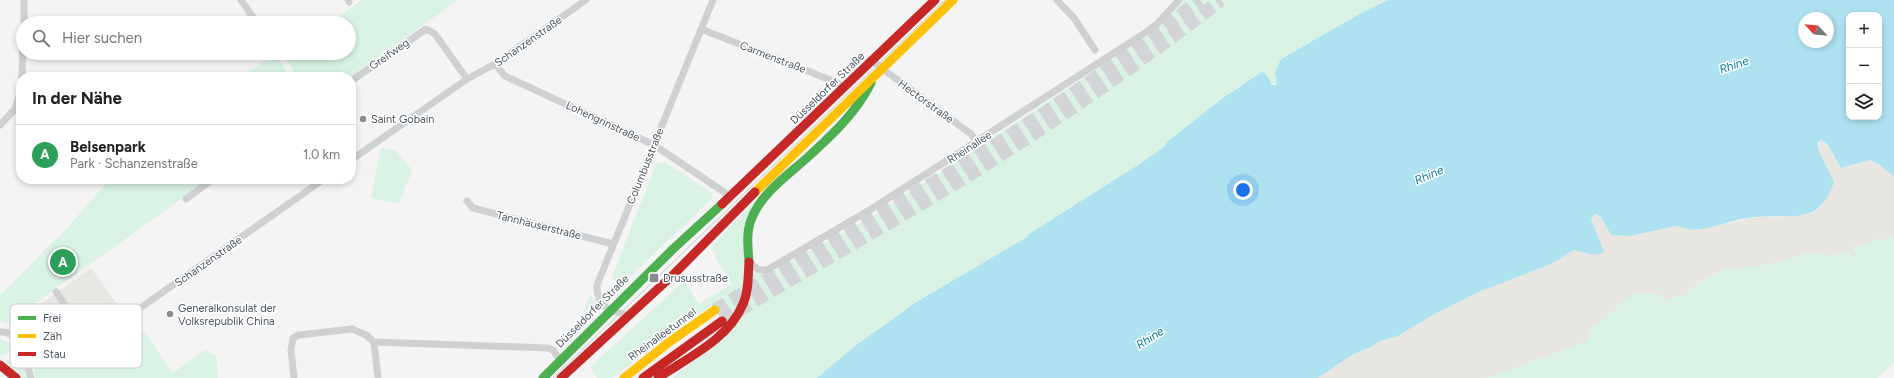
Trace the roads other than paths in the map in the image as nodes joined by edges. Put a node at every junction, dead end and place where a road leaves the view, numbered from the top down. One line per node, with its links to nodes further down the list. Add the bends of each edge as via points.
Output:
1 (24, 0): 9 (street)
2 (241, 0): 10 (street)
3 (586, 0): 15 (street, Schanzenstraße)
4 (713, 0): 11 (street, Columbusstraße)
5 (935, 0): 14 (main road, Düsseldorfer Straße)
6 (952, 0): 16 (main road)
7 (1057, 0): 12 (street, via 1074,18)
8 (1179, 0): 24 (street, Rheinallee, via 1157,24 1142,35)
9 (24, 16)
10 (252, 16)
11 (701, 29): 21 (street, Carmenstraße, via 838,83); 25 (street, Columbusstraße)
12 (1095, 50)
13 (22, 60): 17 (street)
14 (872, 61): 16 (street, Hectorstraße); 21 (main road, Düsseldorfer Straße)
15 (495, 64): 20 (street, Schanzenstraße); 25 (street, Lohengrinstraße, via 505,76)
16 (882, 69): 18 (main road); 24 (street, Hectorstraße, via 971,134)
17 (22, 72)
18 (873, 77): 33 (main road, via 867,92 849,115 760,201 750,225); 39 (main road)
19 (356, 78): 20 (street, Greifweg, via 428,29 435,34)
20 (467, 78): 26 (street, Schanzenstraße)
21 (844, 89): 29 (main road, Düsseldorfer Straße)
22 (16, 106): 23 (street)
23 (0, 125)
24 (977, 142): 33 (street, Rheinallee, via 772,268 759,270)
25 (654, 145): 29 (street, Lohengrinstraße, via 724,192); 32 (street, Columbusstraße)
26 (356, 156)
27 (206, 184): 30 (street)
28 (317, 184): 36 (street, Schanzenstraße)
29 (729, 198): 37 (main road, Düsseldorfer Straße)
30 (186, 199)
31 (467, 200): 32 (street, Tannhäuserstraße, via 473,208)
32 (613, 244): 37 (street, Columbusstraße, via 597,284 599,297)
33 (749, 262): 58 (main road, via 750,285 747,298 734,322 722,334)
34 (56, 292): 35 (street)
35 (64, 304)
36 (142, 308)
37 (609, 310): 39 (street); 44 (main road, Düsseldorfer Straße)
38 (715, 310): 56 (main road, Rheinalleetunnel)
39 (631, 315): 45 (main road)
40 (722, 321): 57 (main road)
41 (0, 332): 42 (street)
42 (10, 334)
43 (374, 342): 44 (street, via 548,348 553,350); 52 (street, via 352,329 299,335 293,338 291,343); 53 (street)
44 (560, 360): 45 (main road, Düsseldorfer Straße, via 568,364); 54 (main road)
45 (577, 364): 55 (main road)
46 (0, 365): 50 (main road)
47 (28, 368): 51 (street)
48 (0, 374): 49 (main road)
49 (5, 378)
50 (16, 378)
51 (31, 378)
52 (294, 378)
53 (378, 378)
54 (543, 378)
55 (561, 378)
56 (624, 378)
57 (644, 378)
58 (658, 378)

